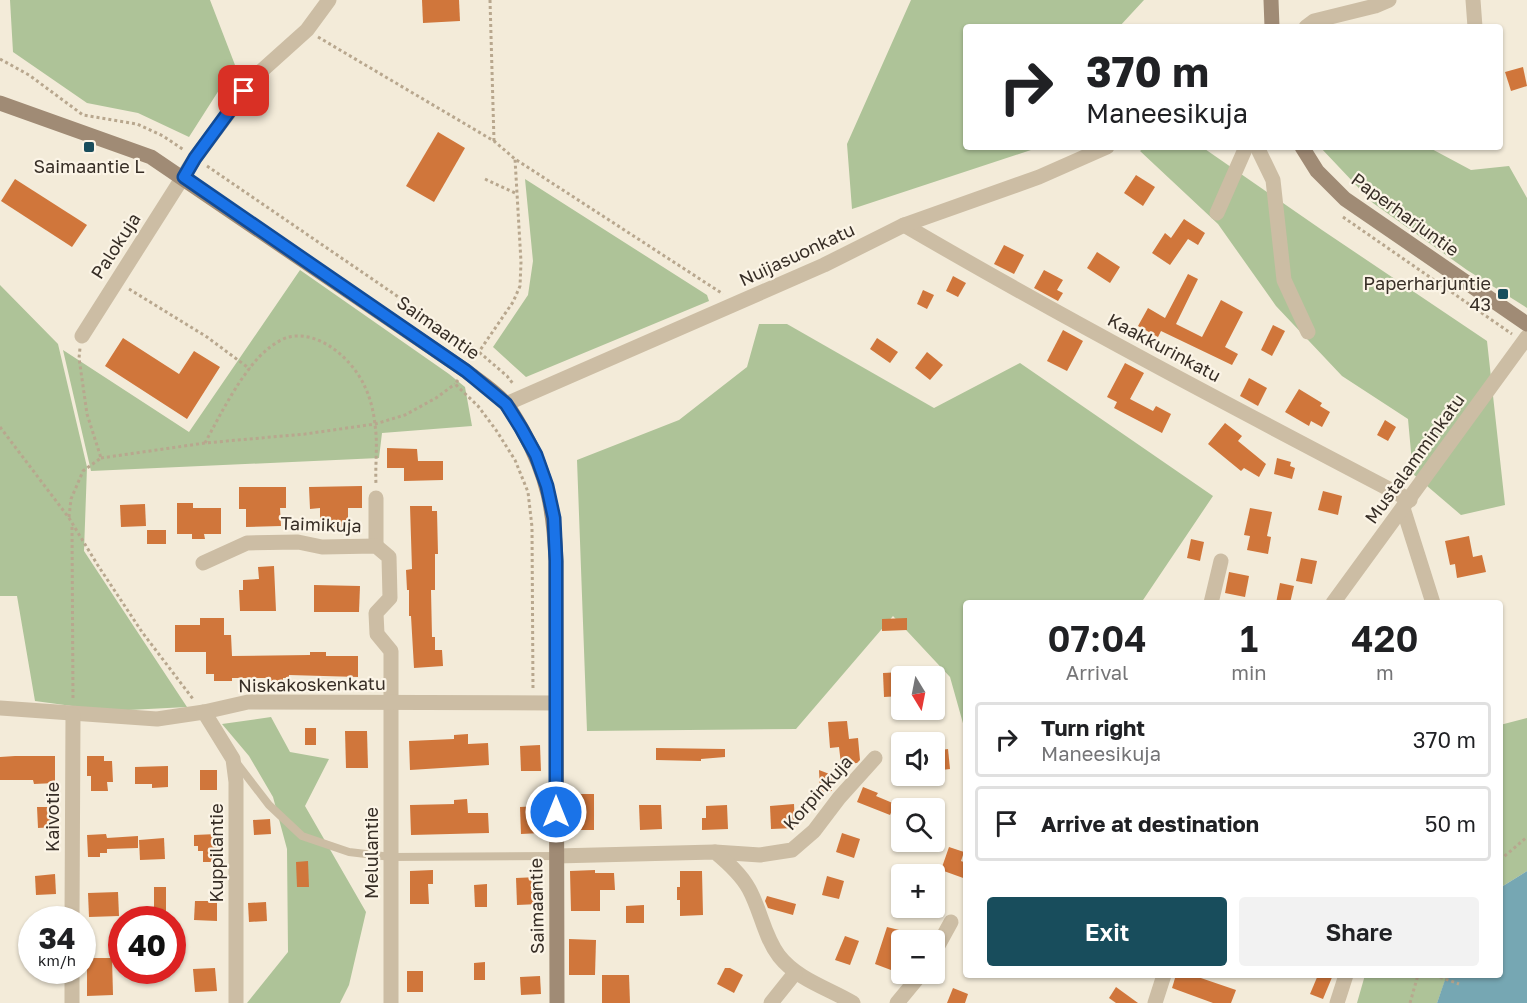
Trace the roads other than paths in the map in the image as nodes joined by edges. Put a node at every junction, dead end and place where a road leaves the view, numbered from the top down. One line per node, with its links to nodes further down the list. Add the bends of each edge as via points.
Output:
1 (328, 0): 13 (street, Palokuja, via 307,30 257,75)
2 (1271, 0): 5 (street)
3 (1389, 0): 6 (street)
4 (1473, 0): 7 (street)
5 (1272, 24)
6 (1310, 24)
7 (1475, 24)
8 (0, 103): 13 (street, Saimaantie, via 151,157)
9 (1100, 150): 15 (street, Nuijasuonkatu, via 1039,177)
10 (1245, 150): 14 (street)
11 (1258, 150): 17 (street, via 1273,180 1284,280)
12 (1304, 150): 16 (street, Paperharjuntie, via 1317,171 1345,199)
13 (184, 177): 18 (street, Palokuja); 20 (street, Saimaantie, via 466,371)
14 (1217, 213)
15 (904, 225): 20 (street, Nuijasuonkatu, via 825,266); 22 (street, Kaakkurinkatu, via 1009,287)
16 (1527, 324)
17 (1308, 332)
18 (82, 336)
19 (1527, 337): 22 (street, Mustalamminkatu)
20 (506, 404): 30 (street, Saimaantie, via 536,455 554,518)
21 (376, 498): 23 (street)
22 (1406, 504): 27 (street, Mustalamminkatu); 28 (street)
23 (376, 546): 25 (street, Taimikuja, via 247,543); 29 (street, Taimikuja, via 389,557 390,598 376,613 377,634 391,651)
24 (1221, 561): 26 (street)
25 (203, 563)
26 (1212, 600)
27 (1335, 600)
28 (1431, 600)
29 (392, 702): 30 (street, Niskakoskenkatu); 32 (street, Niskakoskenkatu, via 248,702); 38 (street, Melulantie)
30 (555, 703): 37 (street, Saimaantie)
31 (0, 708): 33 (street, Niskakoskenkatu)
32 (204, 712): 33 (street, Niskakoskenkatu, via 157,719); 35 (street, Kuppilantie)
33 (73, 715): 39 (street, Kaivotie)
34 (875, 758): 36 (street, Korpinkuja, via 814,831 792,850 760,855)
35 (233, 759): 38 (lane, via 269,805 302,836 349,852); 48 (street, Kuppilantie, via 237,835)
36 (715, 852): 37 (street, Korpinkuja); 42 (street, via 749,889 767,935 778,955)
37 (556, 856): 38 (lane); 50 (street, Saimaantie)
38 (391, 857): 49 (street, Melulantie)
39 (72, 906)
40 (951, 922): 41 (street)
41 (945, 933)
42 (795, 973): 51 (street); 52 (street)
43 (1163, 978): 54 (street)
44 (1345, 978): 55 (street)
45 (72, 984): 47 (street)
46 (913, 984): 53 (street)
47 (72, 1003)
48 (236, 1003)
49 (391, 1003)
50 (557, 1003)
51 (771, 1003)
52 (853, 1003)
53 (897, 1003)
54 (1155, 1003)
55 (1337, 1003)

